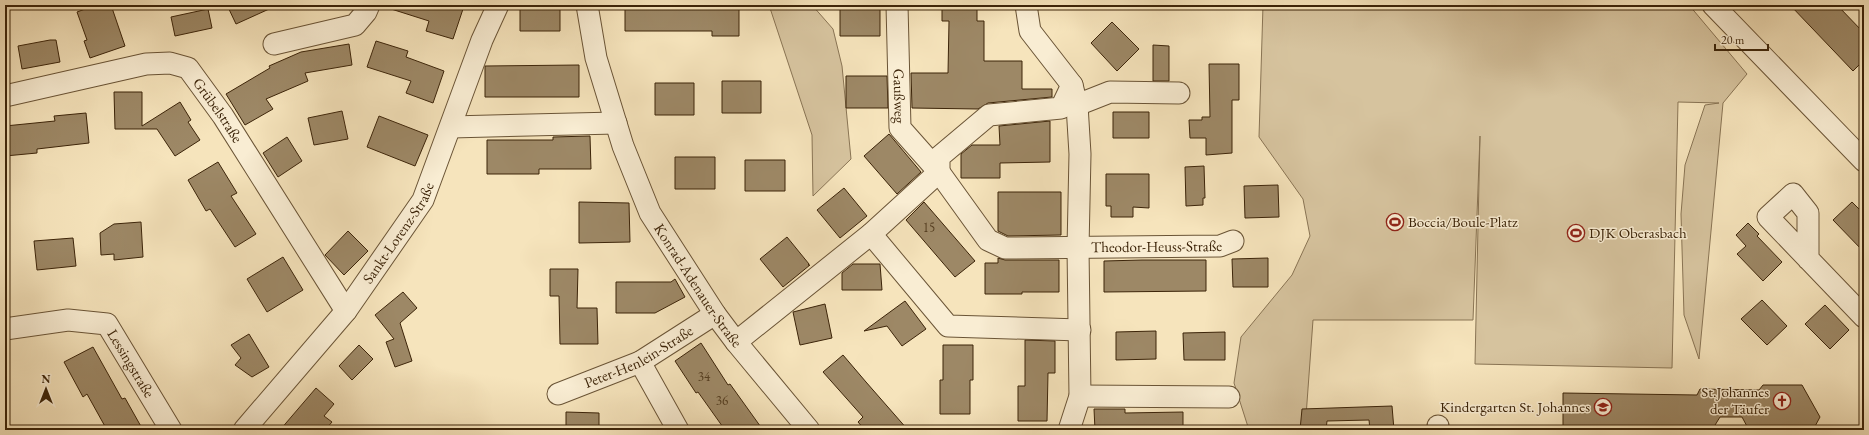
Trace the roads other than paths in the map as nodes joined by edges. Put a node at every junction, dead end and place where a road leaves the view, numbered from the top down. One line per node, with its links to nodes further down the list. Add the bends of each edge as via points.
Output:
1 (369, 5): 7 (street, via 355,25)
2 (498, 5): 13 (street, Sankt-Lorenz-Straße, via 482,40)
3 (587, 5): 12 (street, Konrad-Adenauer-Straße, via 596,58)
4 (897, 5): 15 (street, Gaußweg, via 900,128)
5 (1026, 5): 8 (street, Theodor-Heuss-Straße, via 1030,31)
6 (1713, 5): 14 (street)
7 (274, 44)
8 (1072, 86): 11 (street, Theodor-Heuss-Straße); 15 (street, via 1061,108 989,116 938,158)
9 (1179, 93): 11 (street, via 1110,92)
10 (5, 96): 20 (street, Grübelstraße, via 146,64 170,63 188,68 223,116)
11 (1077, 106): 18 (street, Theodor-Heuss-Straße, via 1080,154)
12 (616, 123): 13 (street); 21 (street, Konrad-Adenauer-Straße, via 650,213)
13 (451, 127): 20 (street, Sankt-Lorenz-Straße, via 423,200)
14 (1864, 161)
15 (938, 172): 16 (street); 18 (street, Gaußweg, via 988,240 1005,248)
16 (871, 234): 24 (street, via 948,326); 25 (street)
17 (1233, 241): 18 (street, Theodor-Heuss-Straße, via 1220,246)
18 (1078, 248): 24 (street, Theodor-Heuss-Straße)
19 (1808, 259): 22 (street)
20 (346, 311): 30 (street, Sankt-Lorenz-Straße)
21 (715, 314): 25 (street, Konrad-Adenauer-Straße); 26 (street, Peter-Henlein-Straße)
22 (1864, 317)
23 (5, 329): 31 (street, Lessingstraße, via 68,320 107,324)
24 (1080, 330): 28 (street, Theodor-Heuss-Straße)
25 (736, 342): 34 (street, Konrad-Adenauer-Straße)
26 (640, 362): 27 (street, Peter-Henlein-Straße); 33 (street)
27 (558, 394)
28 (1080, 396): 29 (street); 35 (street, Theodor-Heuss-Straße)
29 (1229, 397)
30 (262, 421): 32 (street, Sankt-Lorenz-Straße)
31 (171, 430)
32 (244, 430)
33 (678, 430)
34 (809, 430)
35 (1069, 430)

